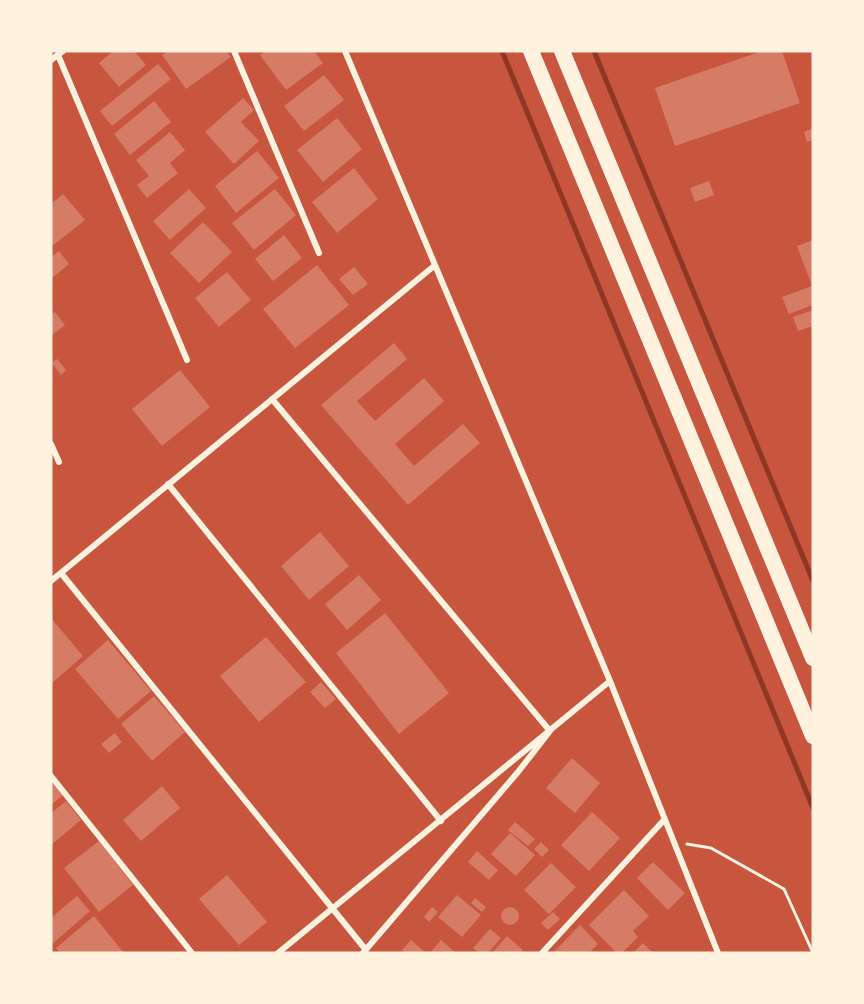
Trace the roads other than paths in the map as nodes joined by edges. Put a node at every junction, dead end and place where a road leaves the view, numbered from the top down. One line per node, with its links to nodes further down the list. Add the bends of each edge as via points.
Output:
1 (234, 51): 7 (street)
2 (345, 51): 8 (street)
3 (531, 51): 19 (highway)
4 (562, 51): 16 (highway)
5 (60, 53): 6 (street); 9 (street)
6 (51, 60)
7 (319, 254)
8 (434, 266): 10 (street); 17 (street)
9 (187, 360)
10 (272, 399): 13 (street); 18 (street)
11 (51, 444): 12 (street)
12 (59, 462)
13 (168, 483): 14 (street); 22 (street)
14 (61, 573): 15 (street); 23 (street)
15 (51, 581)
16 (813, 658)
17 (610, 681): 18 (street); 21 (street)
18 (550, 731): 22 (street); 24 (street)
19 (813, 736)
20 (51, 776): 26 (street)
21 (664, 820): 25 (street); 28 (street)
22 (441, 821): 23 (street)
23 (334, 910): 24 (street); 27 (street)
24 (364, 951)
25 (715, 951)
26 (192, 953)
27 (278, 953)
28 (542, 953)

